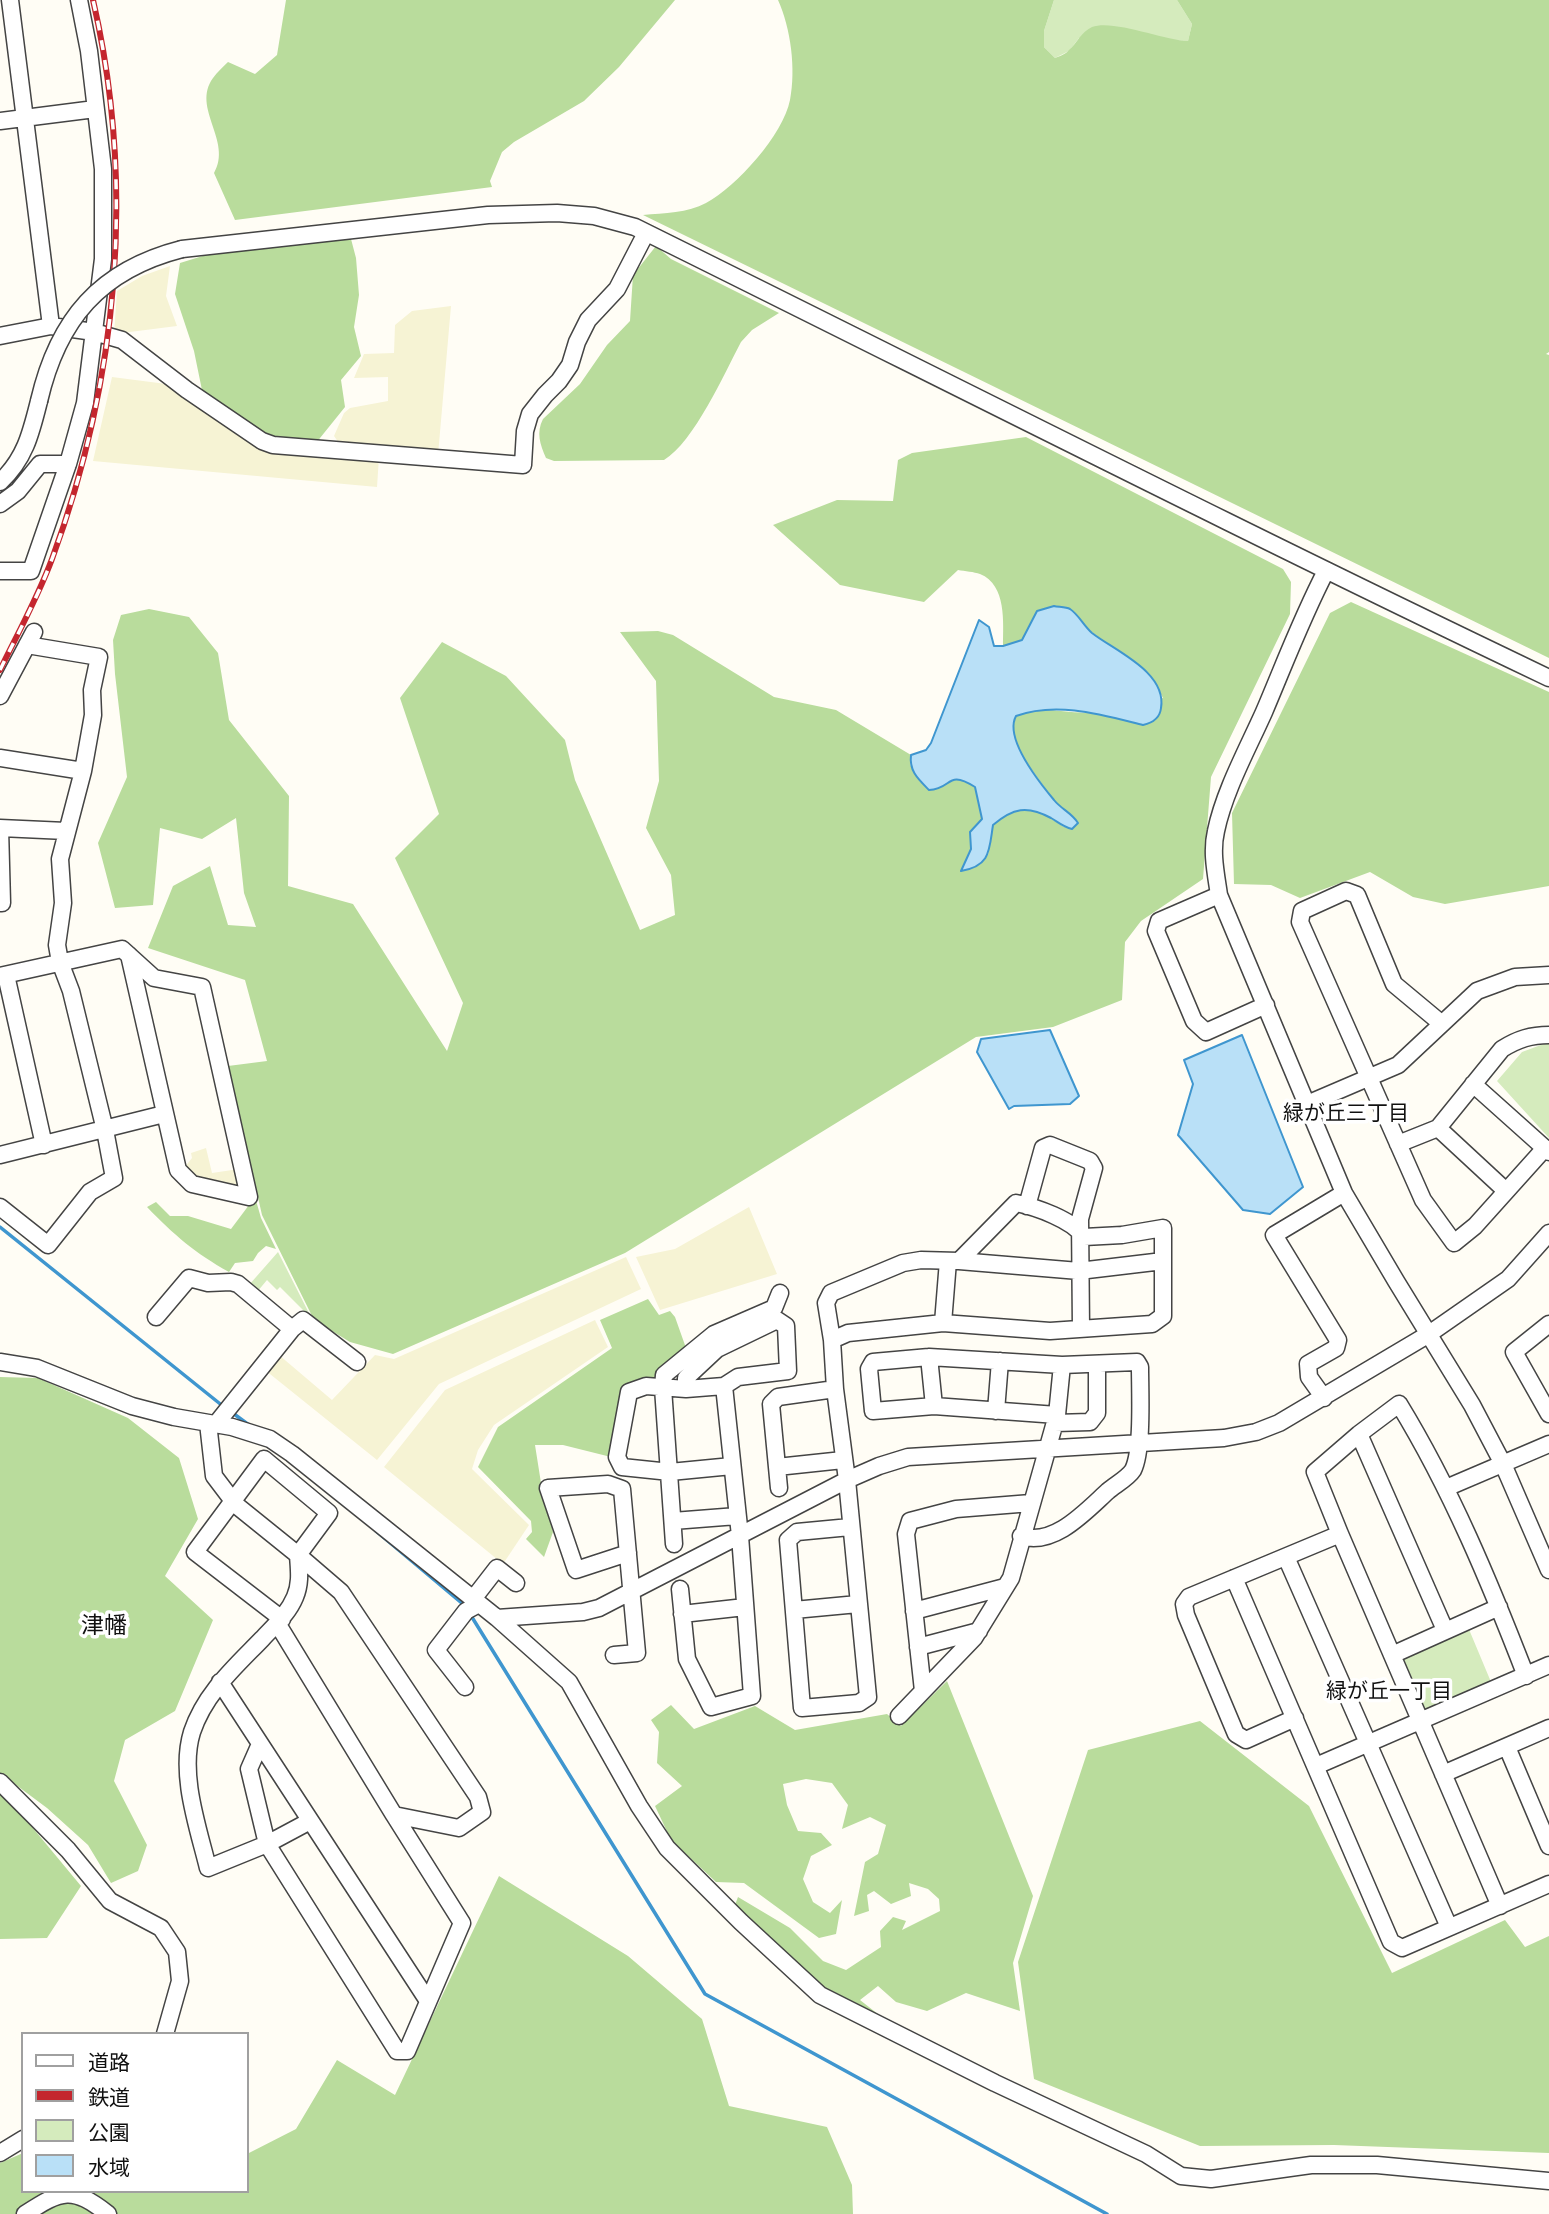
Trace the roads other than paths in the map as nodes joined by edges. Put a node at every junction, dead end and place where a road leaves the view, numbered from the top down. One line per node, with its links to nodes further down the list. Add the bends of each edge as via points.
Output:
1 (10, 0): 4 (street)
2 (79, 0): 3 (street)
3 (95, 109): 4 (street); 8 (street, via 103,169 103,259)
4 (24, 118): 5 (street); 7 (street)
5 (0, 121)
6 (646, 233): 8 (street, via 617,289 588,320 570,365 530,414 523,465 272,445 187,390 129,344); 11 (street, bridge, via 594,216 502,214 307,233 153,257 109,282 68,326 50,362 27,447); 14 (street)
7 (51, 326): 8 (street); 9 (street)
8 (94, 332): 10 (street, via 85,403)
9 (0, 336)
10 (68, 464): 12 (street, via 40,464 18,491); 13 (street, via 31,571)
11 (0, 482)
12 (0, 504)
13 (0, 570)
14 (1326, 571): 15 (street); 21 (street, via 1305,611 1215,831 1213,856)
15 (1549, 678)
16 (0, 696): 18 (street, via 30,638 99,657)
17 (0, 758): 18 (street)
18 (83, 771): 20 (street)
19 (0, 828): 20 (street); 22 (street)
20 (66, 831): 24 (street, via 60,859)
21 (1219, 895): 27 (street); 27 (street, via 1159,921 1156,931 1161,944 1194,1021 1206,1032)
22 (0, 903)
23 (129, 955): 24 (street, via 122,949); 33 (street); 33 (street, via 154,978 202,987 249,1197 192,1184 178,1170)
24 (60, 962): 25 (street); 35 (street)
25 (3, 975): 36 (street)
26 (1549, 975): 28 (street, via 1515,977 1478,991)
27 (1266, 1006): 32 (street)
28 (1442, 1024): 30 (street, via 1398,1065); 30 (street, via 1394,984 1357,895 1346,891 1302,911 1300,922)
29 (1549, 1035): 31 (street, via 1532,1035 1502,1049)
30 (1368, 1078): 32 (street); 37 (street)
31 (1473, 1084): 34 (street); 38 (street)
32 (1307, 1104): 41 (street)
33 (164, 1114): 35 (street)
34 (1438, 1128): 37 (street); 40 (street)
35 (105, 1130): 36 (street); 42 (street, via 114,1178 90,1192 48,1245)
36 (44, 1144): 39 (street)
37 (1398, 1144): 40 (street, via 1423,1200 1454,1243)
38 (1547, 1150): 40 (street)
39 (0, 1156)
40 (1506, 1191)
41 (1344, 1193): 55 (street); 67 (street, via 1274,1236 1338,1340 1336,1348 1308,1364 1309,1377)
42 (0, 1206)
43 (1027, 1206): 44 (street); 44 (street, via 1043,1148 1050,1145 1090,1161 1094,1168); 46 (street, via 1016,1203)
44 (1080, 1231): 47 (street, via 1084,1237 1163,1228); 48 (street)
45 (1549, 1233): 55 (street, via 1508,1279)
46 (953, 1261): 48 (street); 51 (street); 56 (street, via 904,1264 831,1293 826,1303)
47 (1163, 1261): 48 (street); 54 (street, via 1163,1316 1152,1324)
48 (1079, 1271): 54 (street)
49 (780, 1293): 64 (street, via 774,1308 714,1334 664,1375)
50 (156, 1317): 53 (street, via 189,1278 238,1284)
51 (943, 1323): 54 (street); 56 (street, via 848,1333)
52 (1549, 1324): 70 (street, via 1514,1352)
53 (292, 1329): 60 (street, via 303,1320); 71 (street)
54 (1081, 1329)
55 (1429, 1334): 67 (street); 78 (street)
56 (832, 1340): 66 (street)
57 (929, 1357): 58 (street); 68 (street); 68 (street, via 873,1362 869,1368 873,1411)
58 (1000, 1361): 62 (street); 69 (street)
59 (0, 1362): 71 (street, via 37,1368 132,1406)
60 (357, 1362)
61 (1097, 1364): 62 (street); 72 (street, via 1097,1413 1090,1422); 74 (street, via 1137,1362 1140,1367)
62 (1062, 1365): 72 (street)
63 (724, 1386): 65 (street); 65 (street, via 738,1377 788,1371 786,1326 777,1320 717,1349 686,1378); 79 (street)
64 (663, 1388): 65 (street); 81 (street); 81 (street, via 646,1386 628,1392 617,1457 622,1467)
65 (686, 1389)
66 (835, 1390): 77 (street); 80 (street, via 778,1396 771,1404)
67 (1324, 1398): 74 (street, via 1256,1432)
68 (934, 1406): 69 (street)
69 (996, 1411): 72 (street)
70 (1549, 1414)
71 (219, 1417): 85 (street, via 214,1476); 104 (street, via 292,1454)
72 (1056, 1419): 76 (street)
73 (1359, 1434): 84 (street, via 1399,1404); 90 (street, via 1315,1472); 112 (street)
74 (1139, 1443): 76 (street); 92 (street, via 1132,1471 1069,1525 1046,1536)
75 (1549, 1444): 78 (street)
76 (1048, 1448): 82 (street, via 908,1457); 86 (street)
77 (843, 1460): 80 (street); 82 (street)
78 (1503, 1464): 84 (street); 97 (street)
79 (732, 1466): 81 (street); 87 (street)
80 (777, 1467): 83 (street)
81 (670, 1472): 88 (street)
82 (847, 1480): 89 (street); 91 (street)
83 (779, 1488)
84 (1446, 1488): 105 (street)
85 (234, 1502): 95 (street); 95 (street, via 264,1459 329,1513); 111 (street, via 195,1552)
86 (1031, 1503): 92 (street); 108 (street, via 956,1509 910,1521 906,1534)
87 (737, 1516): 88 (street); 91 (street)
88 (673, 1521): 93 (street)
89 (850, 1527): 103 (street); 107 (street, via 797,1532 788,1540)
90 (1340, 1534): 96 (street); 116 (street)
91 (740, 1536): 102 (street); 106 (street)
92 (1021, 1536): 100 (street)
93 (674, 1544)
94 (628, 1552): 94 (street, via 622,1489 608,1485 548,1488 576,1570); 102 (street)
95 (298, 1555): 111 (street, via 300,1580); 132 (street, via 341,1592 478,1797 482,1811 459,1828)
96 (1286, 1557): 98 (street); 127 (street)
97 (1549, 1570)
98 (1234, 1578): 123 (street); 123 (street, via 1189,1597 1184,1604 1236,1734 1246,1740)
99 (516, 1583): 104 (street, via 498,1568)
100 (1005, 1587): 108 (street); 113 (street)
101 (680, 1589): 109 (street)
102 (631, 1593): 110 (street, via 583,1612); 115 (street, via 637,1653)
103 (858, 1604): 107 (street); 107 (street, via 868,1696 859,1703 802,1708)
104 (472, 1605): 110 (street); 120 (street, via 436,1650)
105 (1499, 1607): 112 (street); 118 (street)
106 (745, 1608): 109 (street); 109 (street, via 752,1696 711,1707 687,1659)
107 (794, 1610)
108 (915, 1611): 114 (street)
109 (682, 1615)
110 (497, 1618): 143 (street, via 569,1682 667,1848 820,1995 1146,2154 1181,2176 1211,2179 1311,2165 1377,2165)
111 (280, 1621): 119 (street); 132 (street)
112 (1445, 1630): 116 (street)
113 (979, 1631): 114 (street); 121 (street)
114 (918, 1647): 121 (street)
115 (614, 1655)
116 (1392, 1655): 124 (street)
117 (1549, 1665): 118 (street)
118 (1526, 1676): 124 (street)
119 (220, 1682): 126 (street); 134 (street, via 192,1733 188,1770 208,1868)
120 (465, 1687)
121 (923, 1691): 122 (street)
122 (900, 1716)
123 (1295, 1718): 129 (street)
124 (1420, 1721): 127 (street); 130 (street)
125 (1549, 1728): 128 (street)
126 (260, 1744): 133 (street); 134 (street, via 249,1769)
127 (1367, 1744): 129 (street); 138 (street)
128 (1507, 1747): 130 (street); 135 (street)
129 (1316, 1766): 138 (street, via 1391,1942 1402,1948)
130 (1443, 1774): 137 (street)
131 (0, 1782): 140 (street, via 68,1850 110,1901 161,1928 177,1952 180,1981)
132 (394, 1815): 139 (street, via 462,1923)
133 (310, 1821): 134 (street); 139 (street)
134 (267, 1844): 139 (street, via 397,2051 407,2051)
135 (1549, 1846)
136 (1549, 1884): 137 (street)
137 (1500, 1906): 138 (street)
138 (1449, 1927)
139 (428, 2001)
140 (166, 2032)
141 (21, 2140): 142 (street)
142 (0, 2153)
143 (1549, 2181)
144 (25, 2214): 145 (street, via 51,2197 70,2194 88,2199)
145 (108, 2214)

